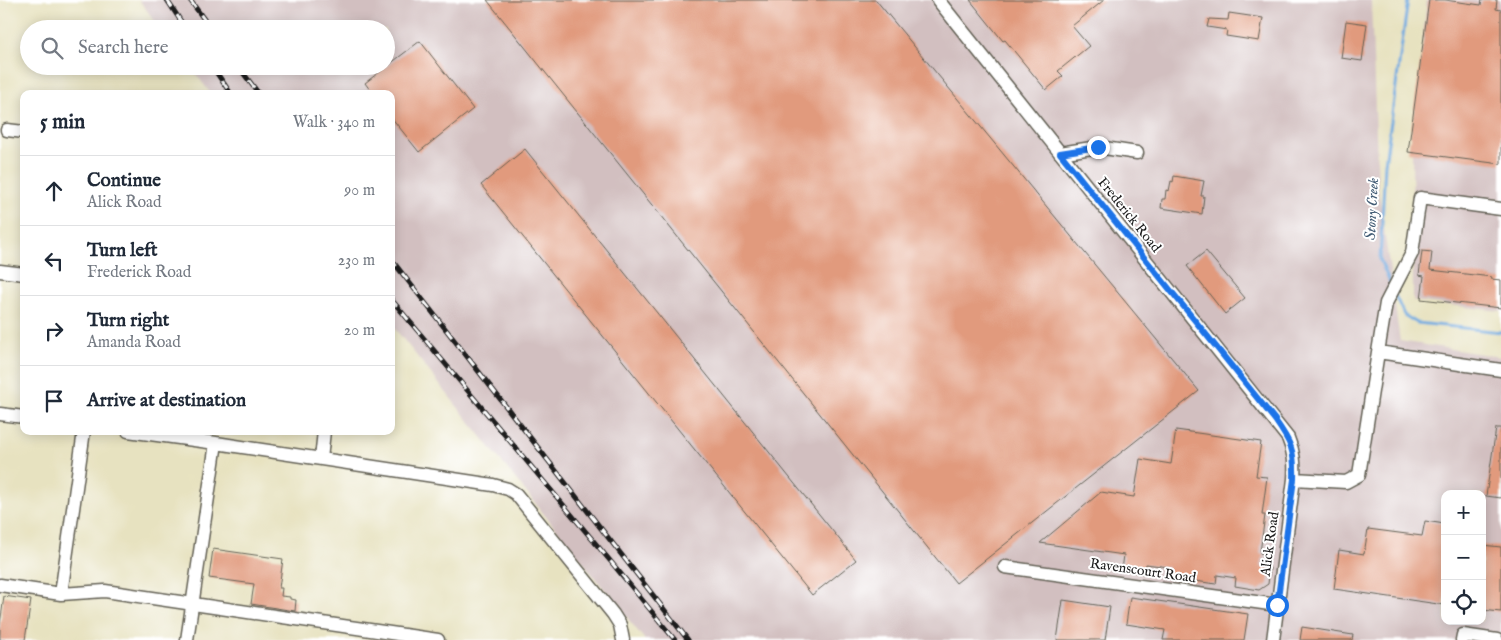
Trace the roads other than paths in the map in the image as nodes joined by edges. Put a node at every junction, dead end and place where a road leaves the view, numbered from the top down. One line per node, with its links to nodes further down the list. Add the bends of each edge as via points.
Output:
1 (938, 0): 4 (street, Frederick Road)
2 (8, 130): 3 (street)
3 (20, 132)
4 (1060, 153): 5 (street, via 1098,147); 17 (street, Frederick Road, via 1275,420)
5 (1137, 153)
6 (1501, 209): 9 (street, via 1420,198 1412,253 1386,303)
7 (0, 271): 8 (street)
8 (20, 274)
9 (1378, 352): 10 (street); 19 (street, via 1359,475 1346,482)
10 (1501, 370)
11 (0, 414): 12 (street)
12 (20, 416)
13 (83, 435): 22 (street)
14 (157, 435): 16 (street)
15 (324, 435): 18 (street)
16 (216, 443): 18 (street); 23 (street)
17 (1293, 451): 19 (street, Alick Road)
18 (321, 459): 27 (street, via 508,489 516,494 613,614 620,625)
19 (1294, 479): 24 (street, Alick Road)
20 (1005, 567): 24 (street, Ravenscourt Road)
21 (0, 585): 22 (street)
22 (61, 594): 23 (street, via 105,591)
23 (192, 604): 25 (street); 26 (street)
24 (1277, 605): 28 (street, Alick Road)
25 (187, 640)
26 (438, 640)
27 (623, 640)
28 (1272, 640)
29 (1462, 640): 30 (street, via 1463,635)
30 (1497, 640)

